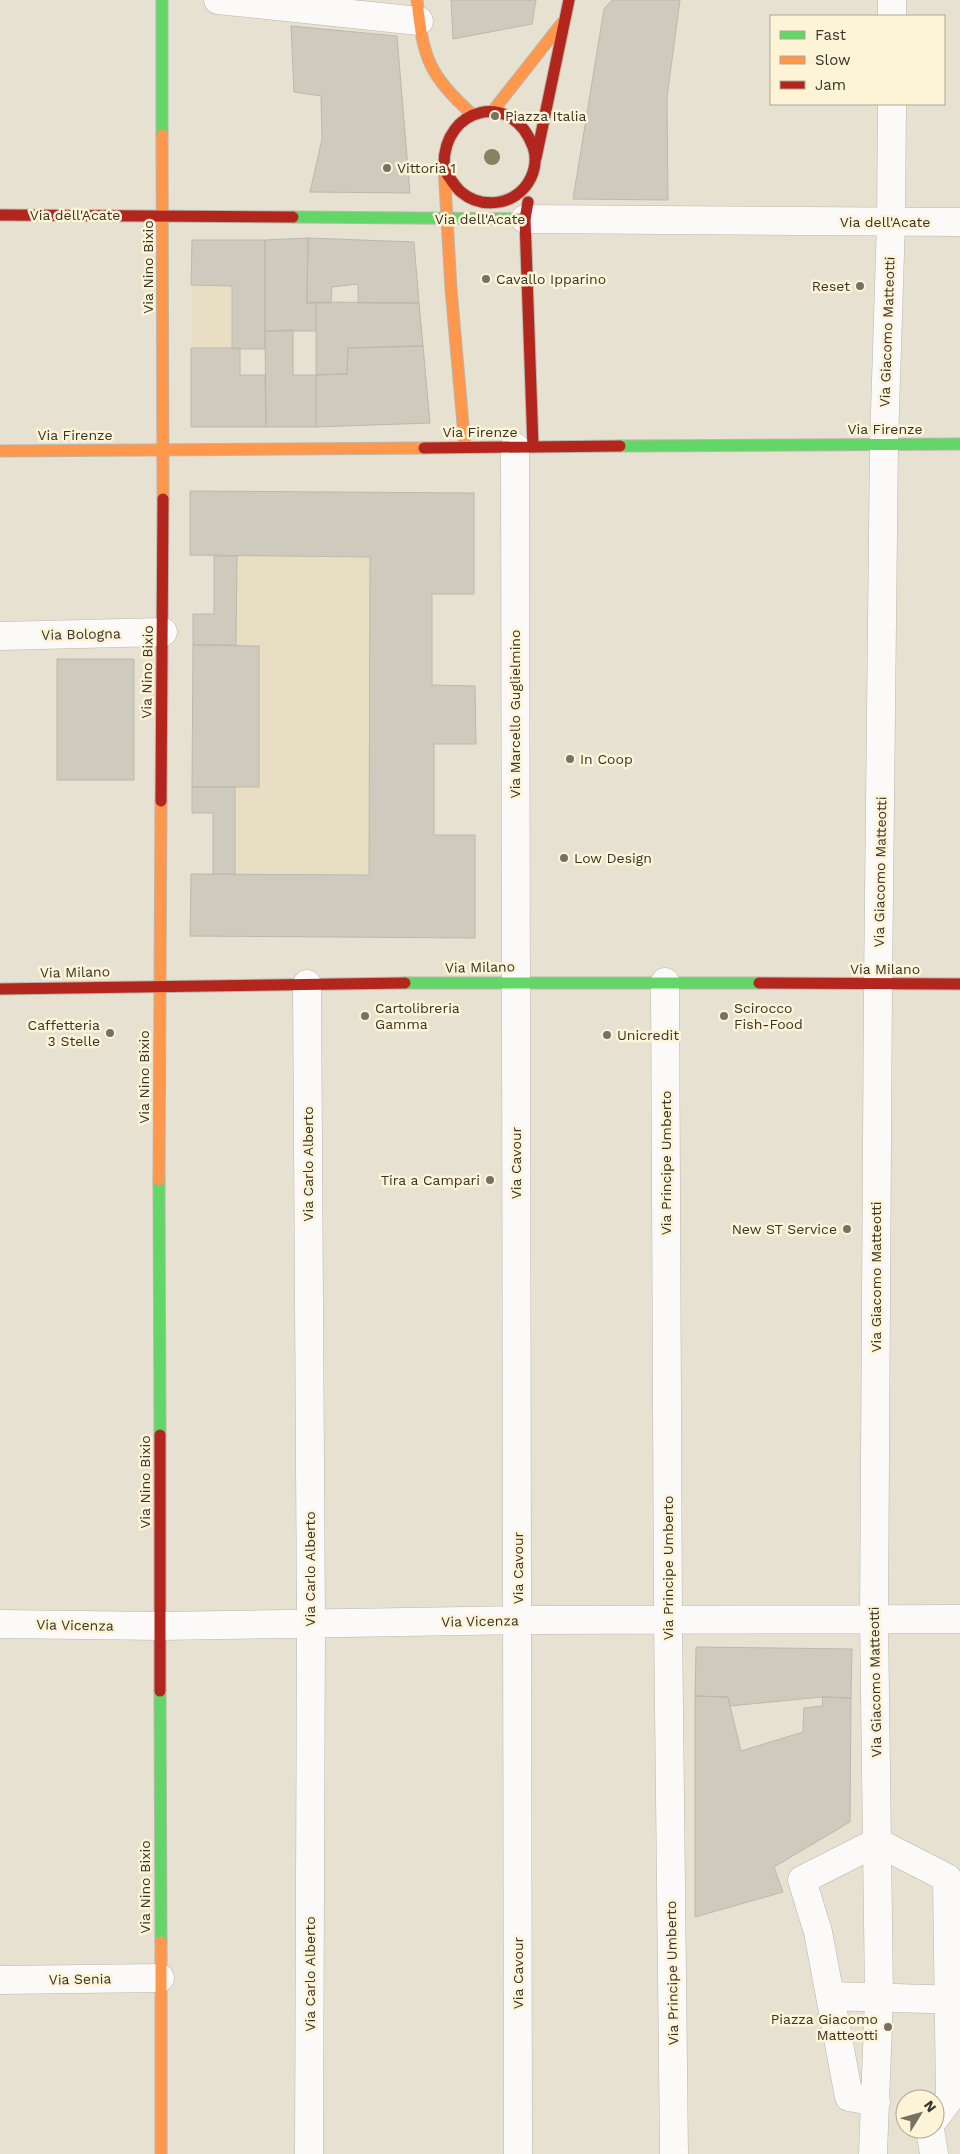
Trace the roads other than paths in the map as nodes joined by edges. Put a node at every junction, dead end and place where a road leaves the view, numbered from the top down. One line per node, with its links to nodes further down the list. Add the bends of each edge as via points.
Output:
1 (162, 0): 16 (street, Via Nino Bixio)
2 (218, 0): 6 (street)
3 (569, 0): 8 (street)
4 (580, 0): 8 (street)
5 (892, 0): 7 (street)
6 (418, 10): 11 (street, via 430,66 446,89)
7 (892, 15)
8 (566, 18): 10 (street); 12 (street)
9 (892, 105): 19 (street, Via Giacomo Matteotti)
10 (492, 112): 11 (street); 12 (street, via 514,119 523,127 530,136)
11 (473, 115): 13 (street, via 458,124 448,137)
12 (536, 159): 14 (street)
13 (445, 171): 14 (street, via 452,185 464,197 479,203 495,204 517,194); 17 (street)
14 (532, 176): 18 (street, Via Marcello Guglielmino)
15 (0, 215): 16 (street, Via dell'Acate)
16 (164, 215): 17 (street, Via dell'Acate); 25 (street, Via Nino Bixio)
17 (446, 218): 18 (street, Via dell'Acate); 23 (street)
18 (525, 219): 19 (street, Via dell'Acate); 24 (street, Via Marcello Guglielmino)
19 (891, 222): 20 (street, Via dell'Acate); 21 (street, Via Giacomo Matteotti)
20 (960, 222)
21 (884, 443): 22 (street, Via Firenze); 24 (street, Via Firenze); 32 (street, Via Giacomo Matteotti)
22 (960, 444)
23 (465, 447): 24 (street, Via Firenze); 25 (street, Via Firenze)
24 (524, 447): 29 (street, Via Marcello Guglielmino)
25 (161, 450): 26 (street, Via Firenze); 27 (street, Via Nino Bixio)
26 (0, 451)
27 (163, 632): 28 (street, Via Bologna); 34 (street, Via Nino Bixio)
28 (0, 636)
29 (515, 982): 30 (street, Via Milano); 31 (street, Via Milano); 39 (street, Via Cavour)
30 (665, 982): 32 (street, Via Milano); 37 (street, Via Principe Umberto)
31 (307, 984): 34 (street, Via Milano); 40 (street, Via Carlo Alberto)
32 (878, 984): 33 (street, Via Milano); 36 (street, Via Giacomo Matteotti)
33 (960, 984)
34 (158, 986): 35 (street, Via Milano); 42 (street, Via Nino Bixio)
35 (0, 989)
36 (874, 1618): 37 (street, Via Vicenza); 38 (street, Via Vicenza); 43 (street, Via Giacomo Matteotti)
37 (668, 1619): 39 (street, Via Vicenza); 56 (street, Via Principe Umberto)
38 (960, 1619)
39 (518, 1620): 40 (street, Via Vicenza); 55 (street, Via Cavour)
40 (310, 1623): 42 (street, Via Vicenza); 54 (street, Via Carlo Alberto)
41 (0, 1624): 42 (street, Via Vicenza)
42 (161, 1626): 44 (street, Via Nino Bixio)
43 (877, 1831): 46 (street, via 802,1880 818,1932); 47 (street, Via Giacomo Matteotti); 48 (street, via 947,1878)
44 (160, 1978): 45 (street, Via Senia); 53 (street, Via Nino Bixio)
45 (0, 1980)
46 (830, 1996): 47 (street); 49 (street, via 849,2097)
47 (879, 1997): 48 (street); 49 (street, Via Giacomo Matteotti)
48 (954, 2000): 50 (street, via 950,2098)
49 (876, 2102): 52 (street, Via Giacomo Matteotti)
50 (945, 2105)
51 (932, 2139): 57 (street)
52 (873, 2145)
53 (161, 2154)
54 (309, 2154)
55 (518, 2154)
56 (674, 2154)
57 (934, 2154)

